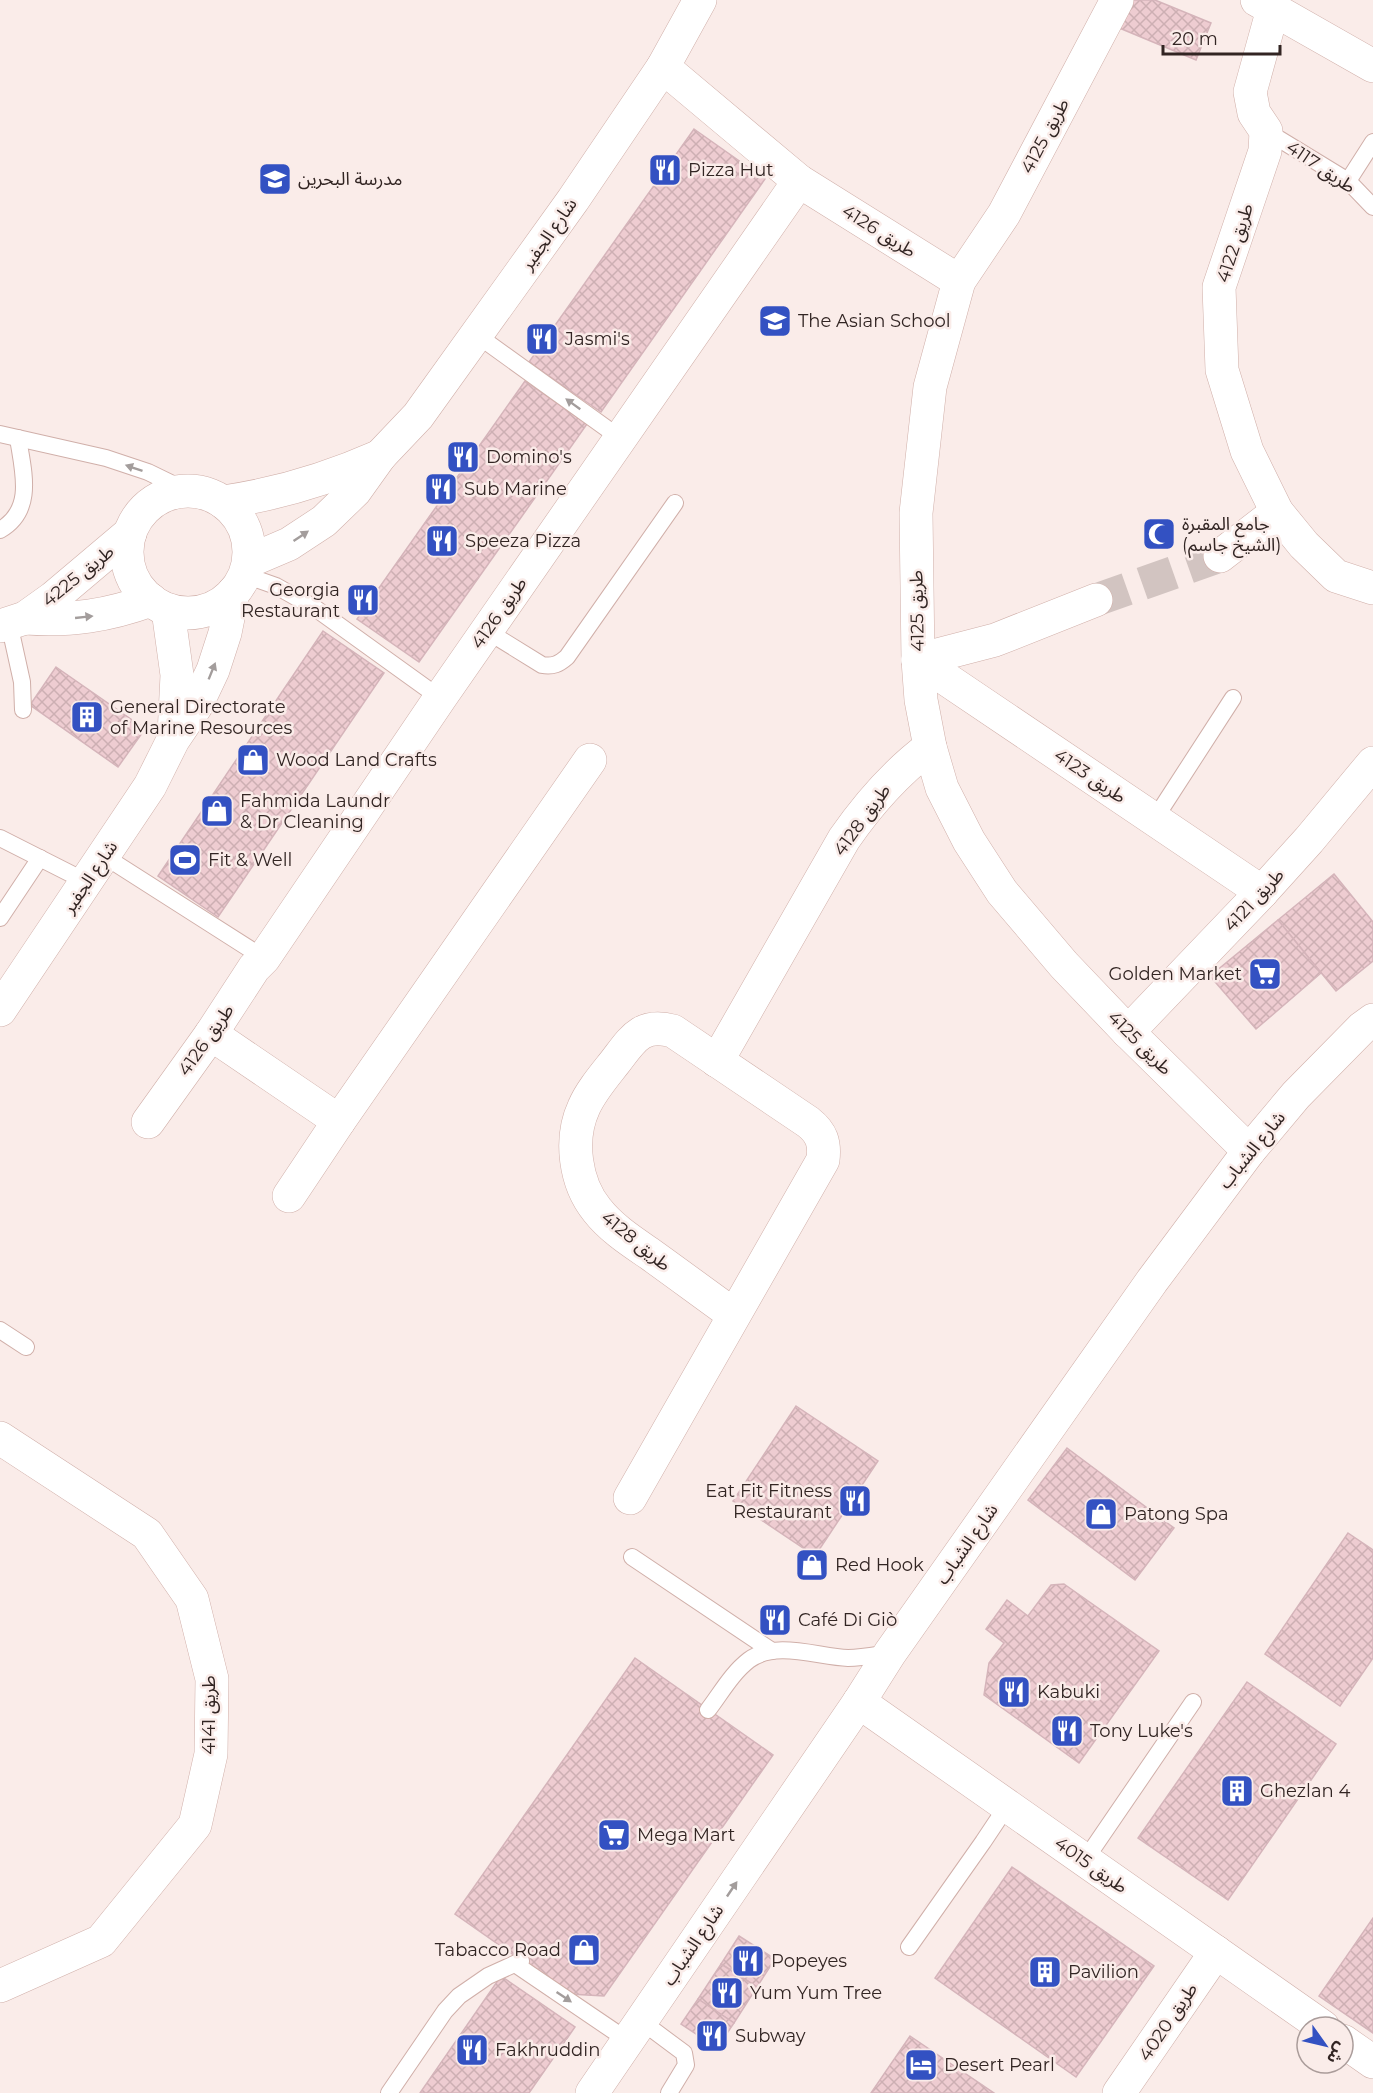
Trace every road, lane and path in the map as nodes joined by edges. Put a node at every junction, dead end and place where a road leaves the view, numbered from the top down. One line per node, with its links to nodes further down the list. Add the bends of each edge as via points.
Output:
1 (700, 0): 5 (street, شارع الجفير)
2 (1117, 0): 11 (street, طريق 4125, via 1004,214)
3 (1268, 3): 4 (street); 6 (street, via 1250,92 1254,113)
4 (1373, 66)
5 (663, 67): 9 (street, طريق 4126); 12 (street, شارع الجفير)
6 (1266, 131): 8 (lane, طريق 4117); 20 (street, طريق 4122, via 1265,151 1219,287 1222,370 1247,451)
7 (1373, 142): 8 (lane)
8 (1348, 181): 10 (lane, طريق 4117)
9 (799, 182): 11 (street, طريق 4126); 15 (street, طريق 4126)
10 (1373, 207)
11 (959, 281): 30 (street, طريق 4125, via 930,387 916,513)
12 (477, 335): 15 (lane, one-way to 12); 16 (street, شارع الجفير, via 418,416)
13 (0, 434): 14 (lane)
14 (18, 438): 17 (lane, one-way to 14, via 106,458); 21 (lane, via 25,492 17,516)
15 (620, 438): 29 (street, طريق 4126)
16 (380, 456): 18 (street, شارع الجفير, via 288,490); 24 (street, شارع الجفير, one-way to 16, via 324,521 355,491)
17 (187, 491): 18 (street); 22 (street, via 152,504)
18 (223, 502): 24 (street, via 244,527 248,544)
19 (675, 503): 29 (lane, via 559,663 542,664)
20 (1277, 512): 23 (street); 25 (street, طريق 4122, via 1336,576)
21 (0, 530)
22 (130, 533): 27 (street, via 130,570 138,587); 28 (street, طريق 4225, via 79,578)
23 (1220, 556)
24 (242, 576): 27 (street, via 210,609 182,613); 31 (lane, via 276,586 315,608); 34 (street, شارع الجفير, one-way to 24, via 213,670)
25 (1373, 588)
26 (1096, 600): 30 (street, via 995,640)
27 (160, 605): 28 (street, طريق 4225, one-way to 27, via 89,617); 34 (street, شارع الجفير, via 177,675)
28 (12, 622): 33 (lane)
29 (487, 631): 31 (street, طريق 4126)
30 (918, 660): 35 (street, طريق 4125); 38 (street, طريق 4123)
31 (440, 698): 44 (street, طريق 4126)
32 (1233, 698): 38 (lane)
33 (23, 710)
34 (173, 740): 41 (street, شارع الجفير, via 150,786)
35 (930, 747): 47 (street, طريق 4125, via 942,788 969,841 1002,892); 49 (street, طريق 4128, via 895,775 855,823)
36 (590, 760): 50 (street)
37 (1373, 763): 42 (street, طريق 4121)
38 (1154, 819): 42 (street, طريق 4123)
39 (0, 838): 40 (lane)
40 (40, 858): 41 (lane); 43 (lane)
41 (95, 869): 44 (lane); 45 (street, شارع الجفير)
42 (1262, 892): 47 (street, طريق 4121)
43 (0, 918)
44 (264, 958): 48 (street, طريق 4126)
45 (0, 1010)
46 (1373, 1020): 52 (street, شارع الشباب, via 1296,1095)
47 (1128, 1032): 52 (street, طريق 4125)
48 (211, 1034): 50 (street); 51 (street, طريق 4126)
49 (717, 1061): 54 (street, طريق 4128, via 817,1129 825,1149 823,1161); 54 (street, طريق 4128, via 673,1031 649,1029 638,1034 583,1108 576,1134 576,1161 596,1210 615,1229)
50 (339, 1120): 53 (street)
51 (148, 1122)
52 (1249, 1151): 61 (street, شارع الشباب, via 1152,1281)
53 (289, 1196)
54 (734, 1316): 58 (street, طريق 4128)
55 (0, 1330): 56 (lane)
56 (26, 1347)
57 (0, 1438): 69 (street, طريق 4141, via 147,1534 192,1599 212,1680 211,1754 195,1825 101,1941)
58 (630, 1498)
59 (632, 1557): 60 (lane)
60 (772, 1652): 61 (lane, via 849,1658); 64 (lane, via 751,1659 736,1672)
61 (890, 1653): 62 (street, شارع الشباب)
62 (860, 1702): 65 (street, طريق 4015); 71 (street, شارع الشباب, one-way to 62)
63 (1193, 1702): 66 (lane)
64 (708, 1710)
65 (1007, 1806): 66 (street, طريق 4015); 67 (lane)
66 (1085, 1860): 68 (street, طريق 4015)
67 (909, 1947)
68 (1216, 1952): 70 (street, طريق 4015); 77 (street, طريق 4020)
69 (0, 1986)
70 (1306, 2015)
71 (634, 2031): 74 (lane, one-way to 71, via 459,1996 488,1976 518,1963); 75 (street, شارع الشباب); 76 (lane, via 684,2053 686,2065)
72 (1355, 2049): 73 (street)
73 (1373, 2062)
74 (389, 2093)
75 (592, 2093)
76 (669, 2093)
77 (1119, 2093)

